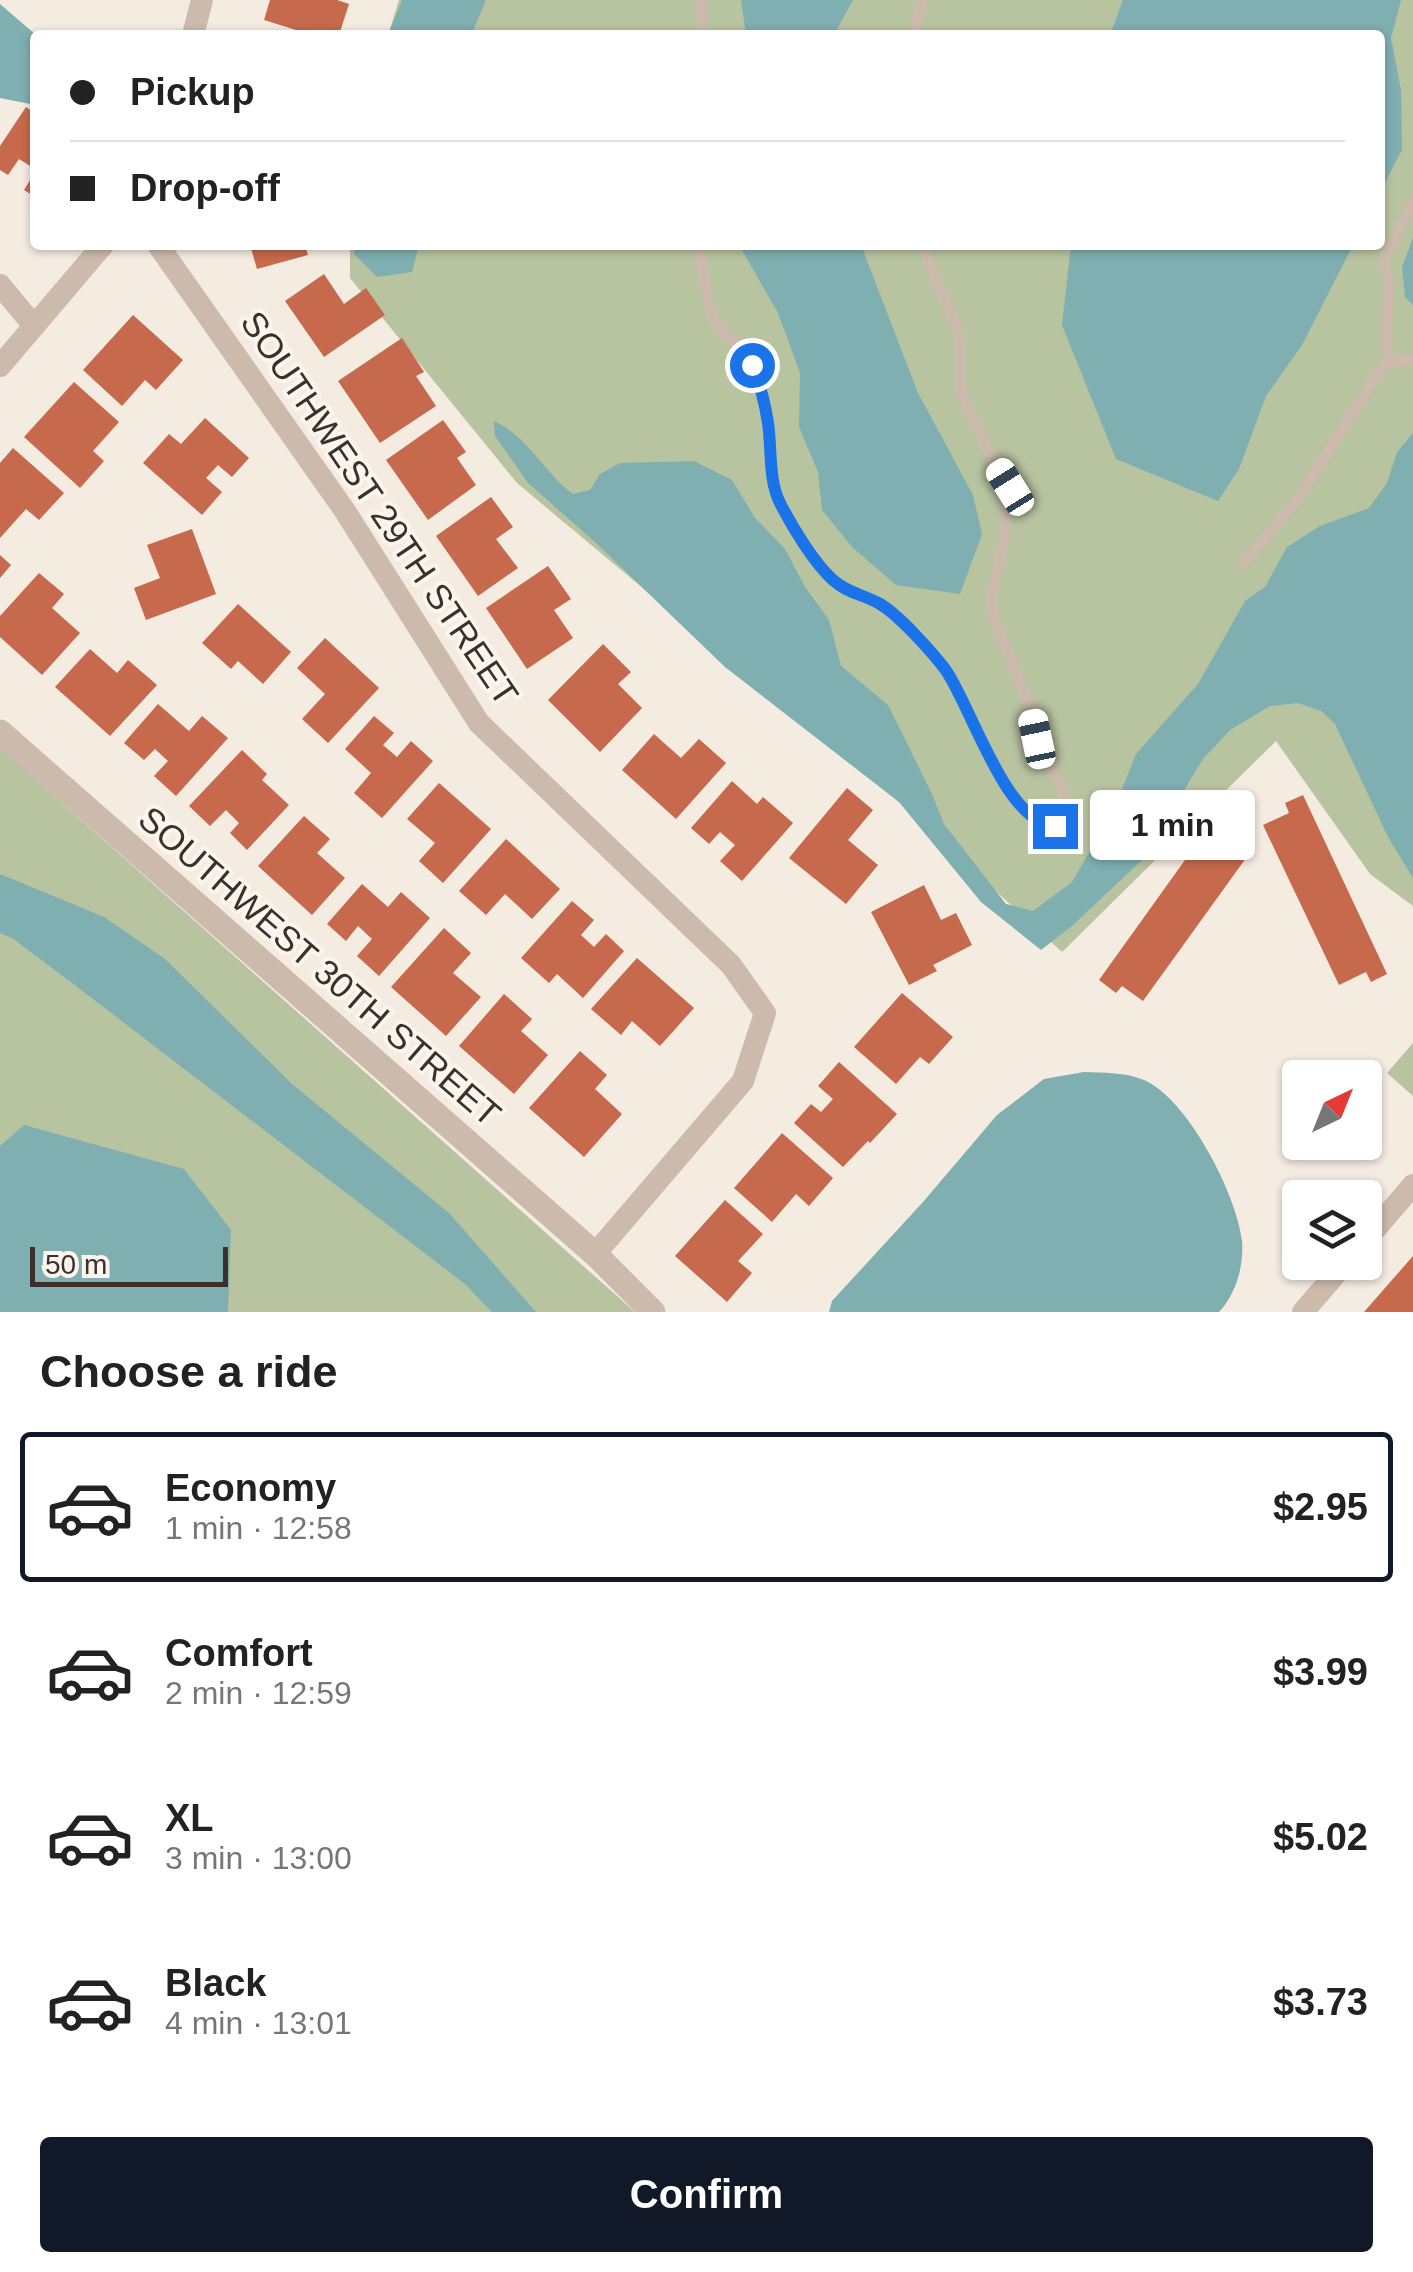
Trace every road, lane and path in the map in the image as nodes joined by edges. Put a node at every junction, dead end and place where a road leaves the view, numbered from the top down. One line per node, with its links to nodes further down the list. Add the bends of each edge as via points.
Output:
1 (202, 0): 4 (street)
2 (701, 0): 5 (lane)
3 (922, 0): 6 (lane)
4 (194, 30)
5 (703, 30)
6 (915, 30)
7 (1413, 204): 15 (lane, via 1384,259)
8 (99, 250): 13 (street)
9 (162, 250): 21 (street, SOUTHWEST 29TH STREET, via 346,510 480,723 731,964 765,1013 743,1081)
10 (699, 250): 11 (lane, via 714,319 760,384 774,492 782,508 831,578 894,614 944,668 1018,802 1032,818 1055,826 1066,820 1069,807 1037,739 991,602 1010,487 960,389 958,330)
11 (926, 250)
12 (0, 285): 13 (street)
13 (34, 326): 16 (street)
14 (1413, 358): 15 (lane)
15 (1390, 362): 17 (lane, via 1300,496)
16 (0, 366)
17 (1242, 565)
18 (0, 732): 21 (street, SOUTHWEST 30TH STREET)
19 (1413, 1185): 20 (street)
20 (1382, 1221)
21 (594, 1254): 23 (street, SOUTHWEST 30TH STREET); 24 (street, SOUTHWEST 30TH STREET)
22 (1331, 1280): 25 (street)
23 (654, 1312)
24 (672, 1312)
25 (1303, 1312)

